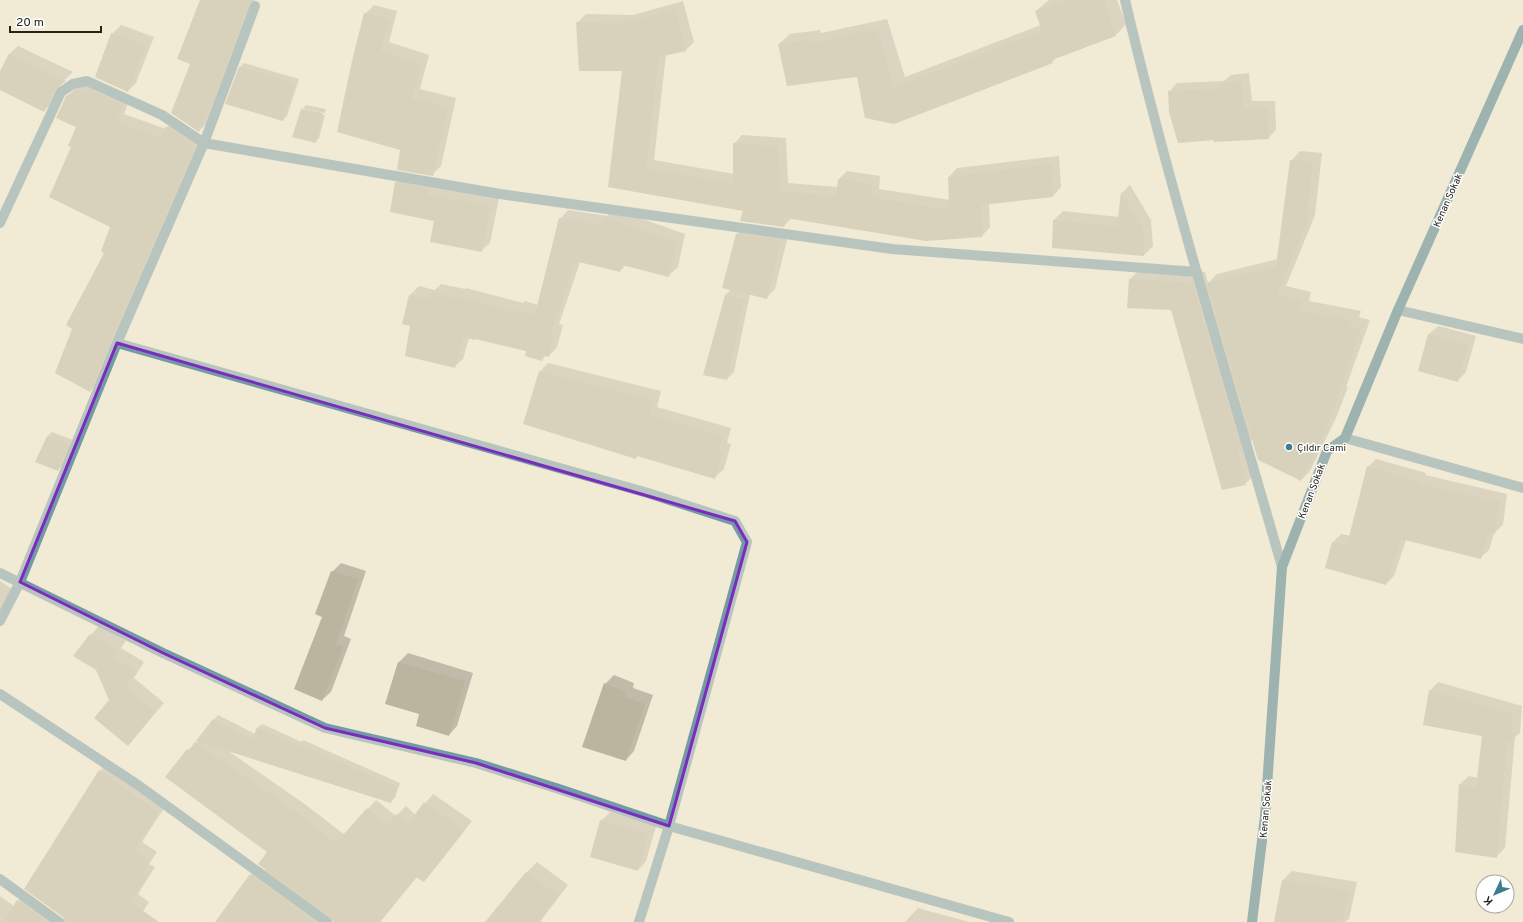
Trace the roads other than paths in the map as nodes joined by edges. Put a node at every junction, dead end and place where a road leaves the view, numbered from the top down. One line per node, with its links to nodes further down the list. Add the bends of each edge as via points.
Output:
1 (1125, 0): 6 (street, via 1140,66)
2 (255, 6): 4 (street)
3 (1523, 30): 7 (street, Kenan Sokak)
4 (204, 143): 5 (street, via 162,115 87,81 73,84 61,92); 6 (street, via 500,194 892,249); 9 (street)
5 (0, 222)
6 (1197, 272): 12 (street)
7 (1398, 310): 8 (street); 10 (street, Kenan Sokak)
8 (1523, 339)
9 (117, 343): 14 (street); 17 (street, via 641,491 735,521 748,542)
10 (1345, 438): 11 (street); 12 (street, Kenan Sokak, via 1327,451)
11 (1523, 488)
12 (1282, 567): 23 (street, Kenan Sokak, via 1265,816)
13 (0, 573): 14 (street)
14 (20, 582): 15 (street); 17 (street, via 163,653 325,728 476,763)
15 (0, 621)
16 (0, 694): 20 (street, via 138,785)
17 (669, 826): 21 (street); 22 (street)
18 (0, 879): 19 (street)
19 (58, 922)
20 (327, 922)
21 (639, 922)
22 (1009, 922)
23 (1252, 922)

